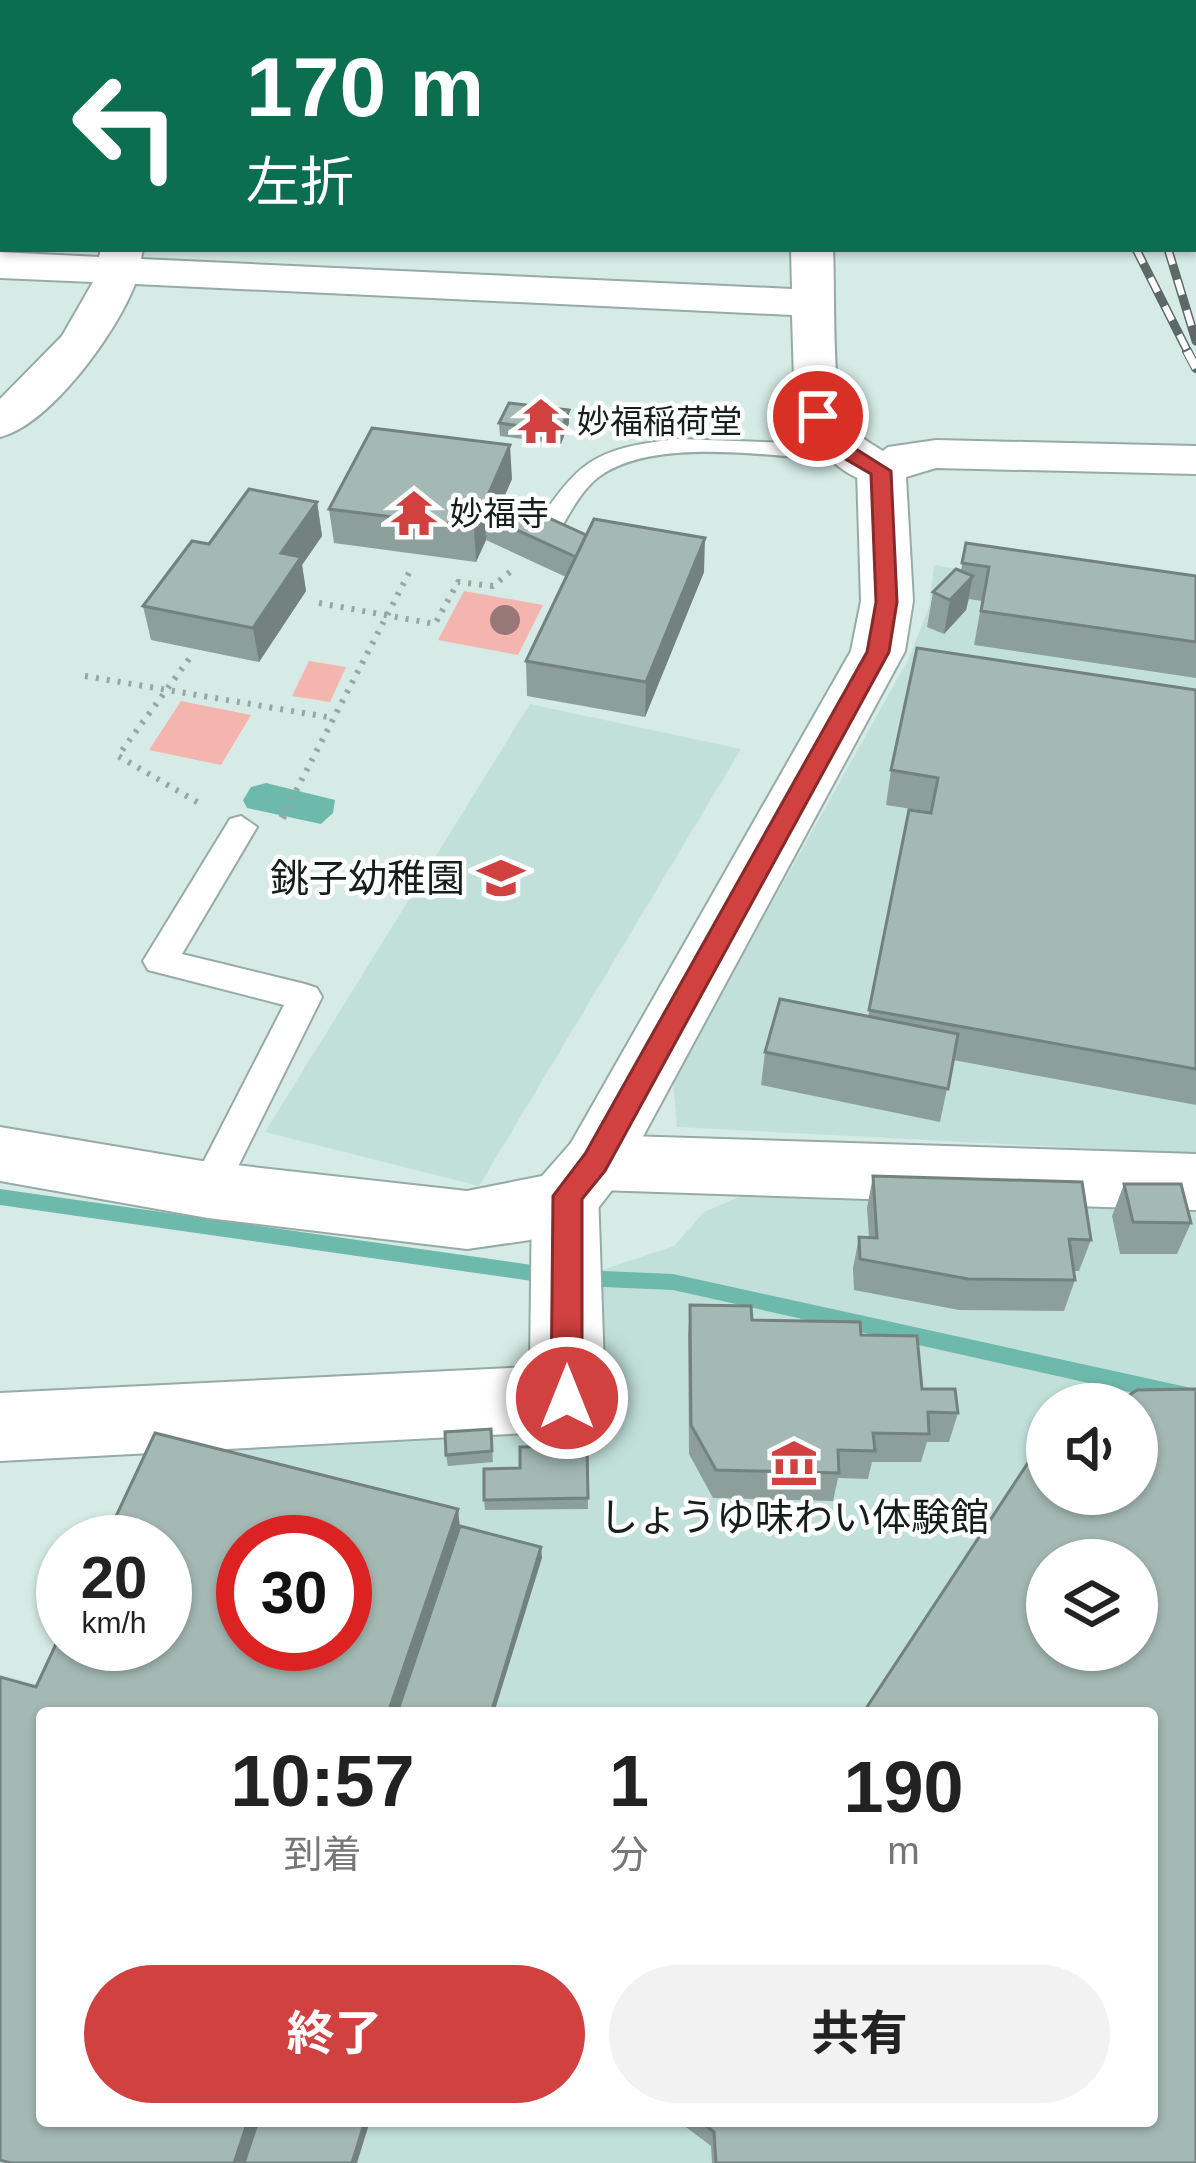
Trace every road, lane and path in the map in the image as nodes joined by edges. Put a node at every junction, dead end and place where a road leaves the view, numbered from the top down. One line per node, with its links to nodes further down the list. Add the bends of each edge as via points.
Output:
1 (812, 252): 4 (street)
2 (121, 259): 3 (street); 4 (street); 5 (street, via 91,326)
3 (0, 265)
4 (816, 303): 7 (street, via 818,416)
5 (0, 423)
6 (1196, 460): 7 (street, via 936,454)
7 (865, 462): 8 (lane, via 652,448 615,455 587,472); 19 (street, via 886,602 878,652)
8 (534, 548): 11 (path, via 493,586 458,582 435,624)
9 (411, 569): 11 (path)
10 (319, 603): 11 (path)
11 (388, 615): 15 (path)
12 (189, 658): 14 (path)
13 (85, 676): 14 (path)
14 (164, 693): 15 (path); 17 (path, via 118,756)
15 (333, 718): 16 (path)
16 (279, 824)
17 (241, 827): 21 (lane, via 160,961 305,998)
18 (0, 1154): 21 (street)
19 (581, 1179): 20 (street); 21 (street, via 530,1211 467,1220); 22 (street, via 567,1398)
20 (1196, 1182)
21 (208, 1190)
22 (0, 1427)

